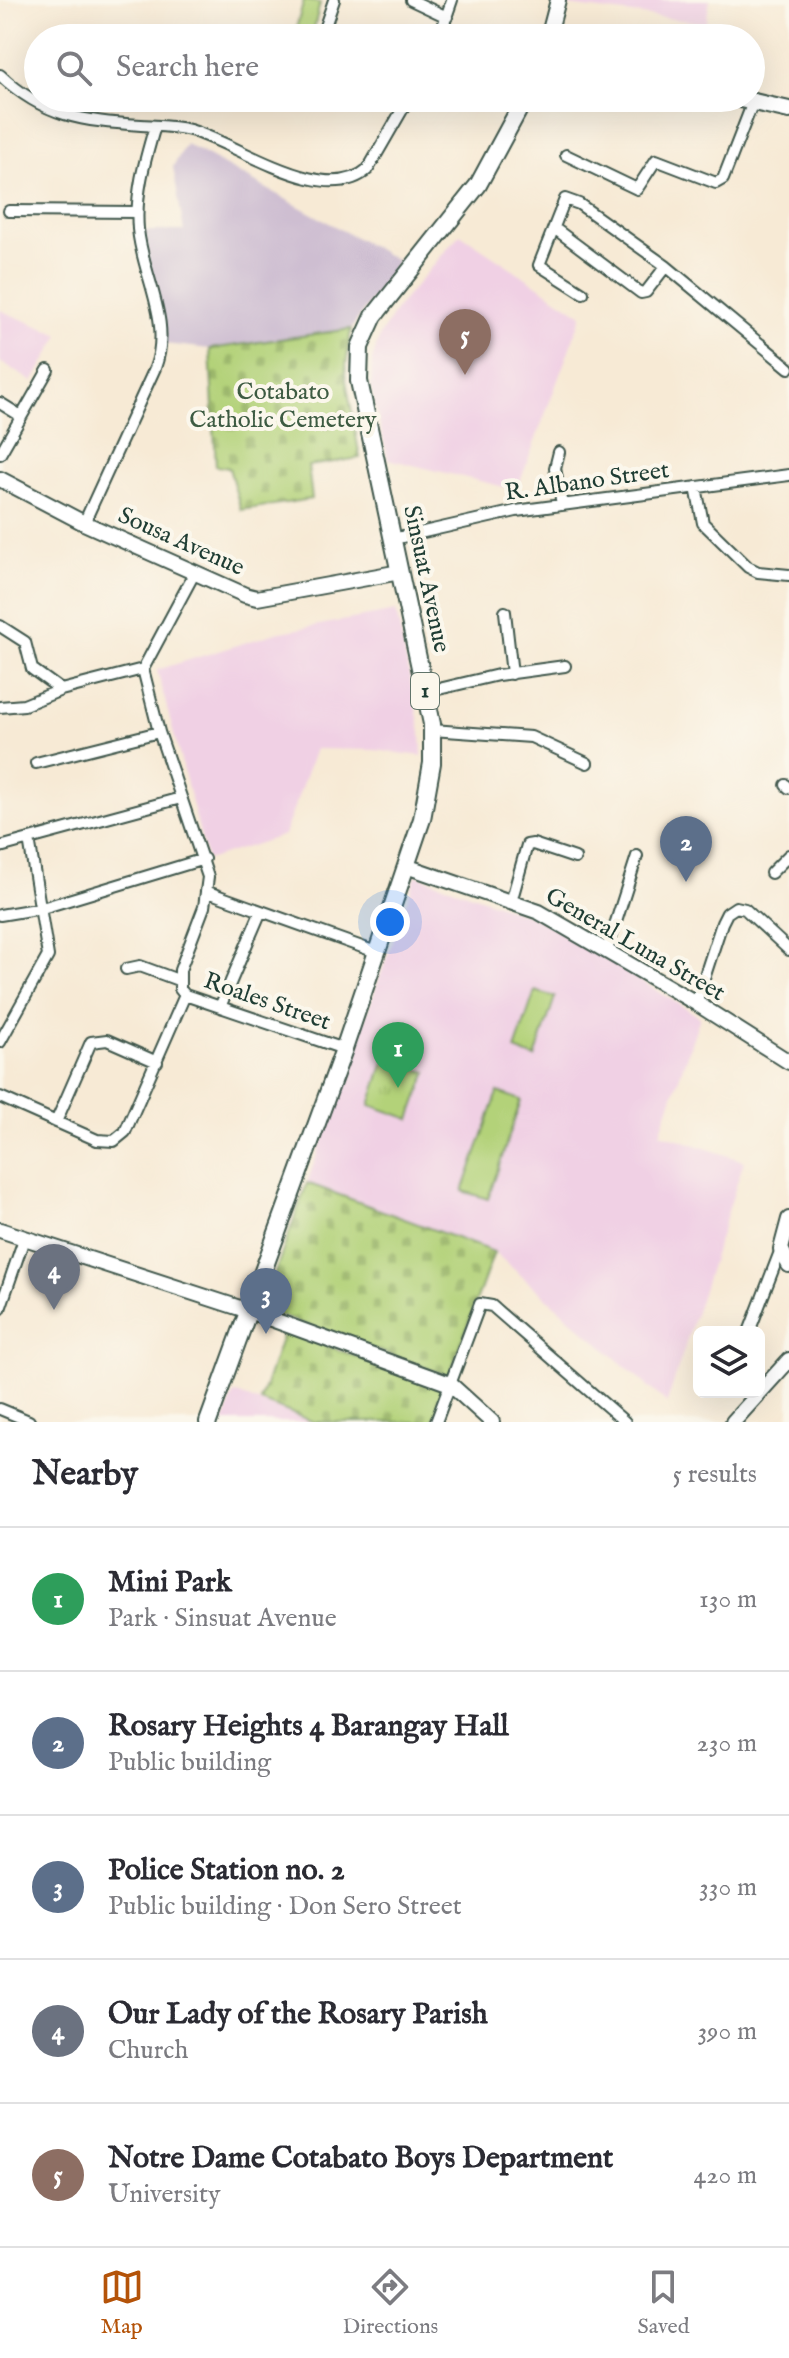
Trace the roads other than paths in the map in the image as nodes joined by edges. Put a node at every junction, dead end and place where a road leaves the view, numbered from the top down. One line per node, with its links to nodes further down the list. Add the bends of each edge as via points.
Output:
1 (334, 0): 6 (street)
2 (411, 0): 5 (street)
3 (452, 0): 5 (street)
4 (558, 0): 8 (street)
5 (447, 17): 7 (street)
6 (326, 24)
7 (444, 24)
8 (552, 24)
9 (2, 82): 10 (street)
10 (24, 96)
11 (765, 105): 12 (main road)
12 (789, 110)
13 (52, 112): 17 (street)
14 (401, 112): 17 (street, via 368,169 334,183 301,176 188,129)
15 (517, 112): 35 (main road, Sinsuat Avenue / 1, via 478,185 374,316 360,347 359,381)
16 (749, 112): 18 (street, via 723,179 716,183 656,160 637,189)
17 (155, 126): 20 (street)
18 (566, 155)
19 (9, 211): 20 (street)
20 (137, 212): 34 (street, via 160,324 160,348)
21 (554, 228): 22 (street, via 641,293); 22 (street, via 562,202 570,199); 23 (street, via 539,265)
22 (666, 266): 24 (street)
23 (583, 293)
24 (789, 368)
25 (48, 370): 27 (street)
26 (0, 403): 27 (street)
27 (21, 416): 29 (street)
28 (559, 452): 33 (street, via 555,468)
29 (0, 454)
30 (789, 475): 32 (street, R. Albano Street)
31 (0, 479): 34 (street, Sousa Avenue)
32 (696, 487): 33 (street, R. Albano Street); 38 (street, via 703,523 748,567)
33 (562, 504): 35 (street, R. Albano Street)
34 (84, 523): 36 (street, Sousa Avenue)
35 (393, 539): 37 (main road, Sinsuat Avenue / 1)
36 (195, 572): 37 (street, Sousa Avenue, via 257,598); 42 (street)
37 (400, 572): 45 (main road, Sinsuat Avenue / 1)
38 (789, 575)
39 (505, 612): 43 (street)
40 (0, 626): 44 (street, via 25,642 32,669)
41 (565, 666): 43 (street)
42 (143, 669): 44 (street); 48 (street)
43 (512, 674): 45 (street)
44 (61, 690): 46 (street, via 24,705)
45 (426, 692): 47 (main road, Sinsuat Avenue / 1)
46 (0, 707)
47 (432, 730): 50 (street, via 531,737); 58 (main road, Sinsuat Avenue / 1, via 430,781)
48 (159, 732): 49 (street); 51 (street)
49 (36, 763)
50 (587, 763)
51 (181, 798): 52 (street); 57 (street)
52 (29, 839): 53 (street); 62 (street)
53 (0, 847)
54 (789, 855): 59 (street)
55 (637, 856): 65 (street)
56 (575, 858): 61 (street, via 527,845)
57 (204, 859): 60 (street); 62 (street)
58 (406, 866): 61 (street, General Luna Street); 67 (main road, Sinsuat Avenue / 1)
59 (771, 873)
60 (208, 892): 63 (street); 69 (street)
61 (511, 902): 65 (street, General Luna Street)
62 (42, 908): 64 (street); 72 (street, via 48,956)
63 (261, 911): 67 (street); 71 (street)
64 (0, 915)
65 (607, 950): 70 (street, General Luna Street)
66 (789, 950): 70 (street, via 745,909 736,907 722,923)
67 (376, 952): 73 (main road, Sinsuat Avenue / 1)
68 (126, 969): 69 (street, Roales Street, via 140,966)
69 (181, 988): 71 (street, Roales Street); 74 (street)
70 (696, 1003): 75 (street, General Luna Street)
71 (220, 1007): 73 (street, Roales Street)
72 (0, 1042)
73 (344, 1049): 84 (main road, Sinsuat Avenue / 1)
74 (157, 1062): 77 (street, via 125,1132 114,1141 97,1140); 77 (street, via 107,1040 91,1042)
75 (789, 1062)
76 (0, 1097): 77 (street)
77 (56, 1122)
78 (789, 1219): 81 (street)
79 (0, 1230): 80 (street)
80 (24, 1239): 83 (street); 84 (street)
81 (781, 1249): 82 (street); 85 (street)
82 (789, 1265)
83 (0, 1309)
84 (249, 1311): 87 (street); 90 (main road, Sinsuat Avenue / 1)
85 (751, 1326)
86 (789, 1360): 94 (street)
87 (450, 1384): 91 (street); 92 (street); 93 (street, via 480,1304 492,1306)
88 (0, 1409): 89 (street)
89 (29, 1421)
90 (208, 1422)
91 (436, 1422)
92 (492, 1422)
93 (625, 1422)
94 (733, 1422)

